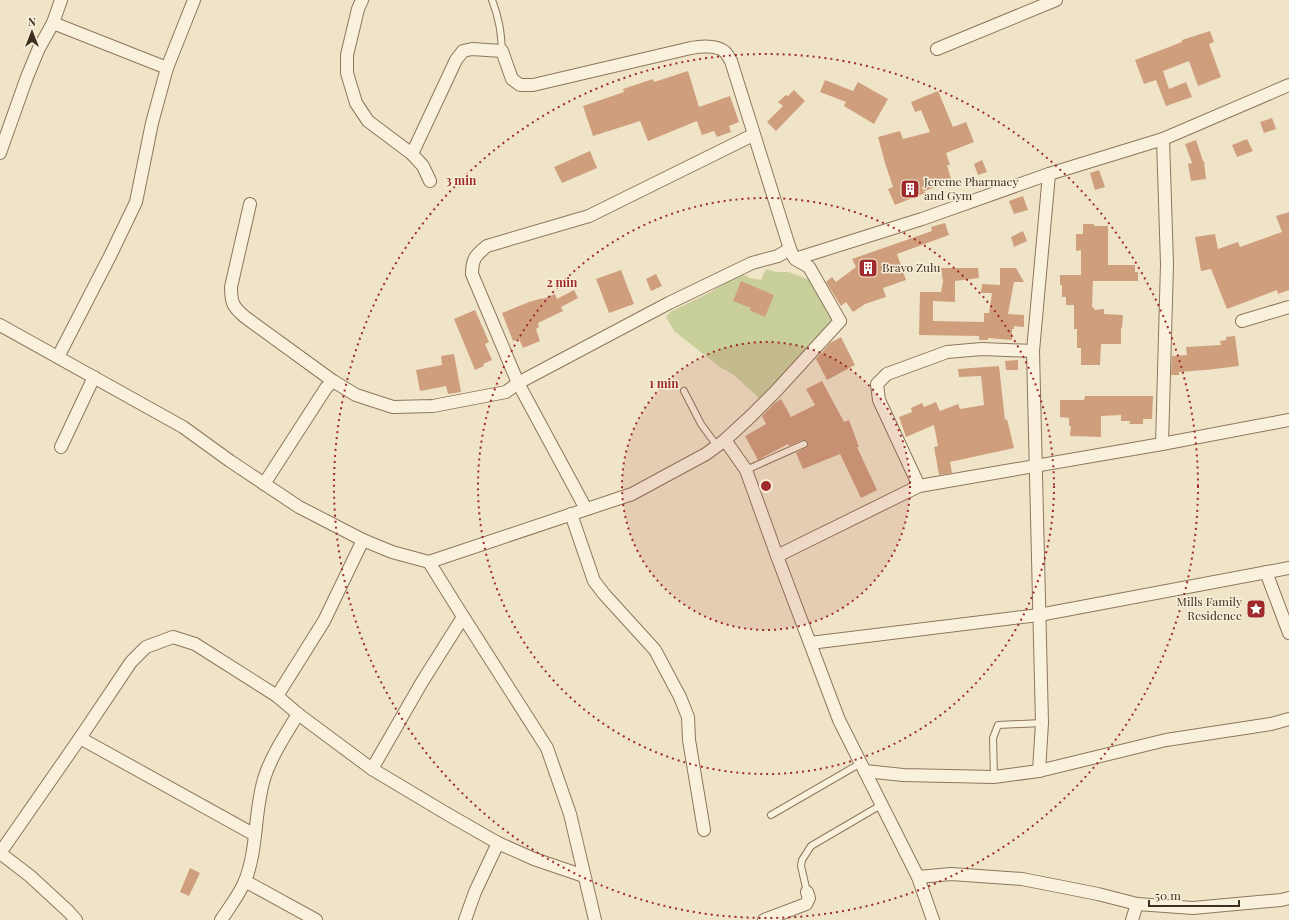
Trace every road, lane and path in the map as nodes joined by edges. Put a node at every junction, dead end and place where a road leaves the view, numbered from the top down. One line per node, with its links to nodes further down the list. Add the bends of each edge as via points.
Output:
1 (61, 0): 6 (street)
2 (194, 0): 9 (street)
3 (362, 0): 15 (street, via 347,55 347,73 356,103 368,121)
4 (492, 0): 8 (lane, via 498,15)
5 (1056, 0): 7 (street)
6 (53, 23): 9 (street); 13 (street, via 26,77)
7 (937, 49)
8 (502, 51): 11 (street, via 512,79 520,85 534,85 702,46 725,51); 15 (street, via 463,51 456,60)
9 (167, 68): 24 (street, via 152,123 136,202)
10 (1289, 85): 12 (street)
11 (753, 135): 19 (street); 27 (street, via 589,216 487,246 476,255 472,264 472,274)
12 (1163, 139): 16 (street); 32 (street, via 1167,264)
13 (2, 140): 14 (street)
14 (0, 153)
15 (412, 154): 17 (street, via 423,166)
16 (1049, 174): 19 (street, via 922,219); 23 (street)
17 (430, 181)
18 (250, 204): 26 (street, via 231,287 231,298 235,308)
19 (792, 254): 27 (street, via 752,263 669,303); 30 (street, via 810,266 840,321 752,416)
20 (1289, 306): 21 (street)
21 (1242, 321)
22 (0, 325): 24 (street)
23 (1033, 351): 34 (street); 37 (street, via 982,349 947,352 887,374 877,384 879,400)
24 (58, 357): 25 (street)
25 (94, 377): 33 (street); 36 (street, via 183,427)
26 (333, 381): 27 (street, via 356,395 393,407 433,406 506,392); 36 (street)
27 (518, 383): 38 (street)
28 (684, 391): 30 (lane, via 701,424)
29 (1289, 420): 32 (street)
30 (721, 443): 35 (street); 38 (street, via 706,454 632,494)
31 (804, 444): 35 (lane)
32 (1162, 444): 34 (street)
33 (61, 447)
34 (1035, 465): 37 (street); 45 (street)
35 (746, 470): 41 (street)
36 (264, 484): 40 (street, via 299,507)
37 (919, 486): 41 (street)
38 (586, 509): 39 (street)
39 (571, 514): 42 (street); 60 (street, via 594,581 655,650 680,697 688,717)
40 (363, 540): 42 (street, via 392,552); 49 (street, via 324,621)
41 (777, 556): 48 (street)
42 (430, 562): 46 (street)
43 (1289, 568): 44 (street)
44 (1266, 572): 45 (street); 47 (street)
45 (1039, 615): 48 (street); 52 (street)
46 (463, 617): 55 (street); 64 (street, via 547,748 570,814)
47 (1289, 633)
48 (810, 643): 54 (street, via 839,720)
49 (277, 696): 50 (street); 53 (street, via 195,644 173,637 146,647 130,662)
50 (298, 714): 55 (street); 61 (street, via 264,778 259,796)
51 (1289, 719): 56 (street, via 1166,740)
52 (1042, 723): 56 (street); 57 (lane, via 998,725 993,738)
53 (80, 738): 61 (street); 63 (street)
54 (863, 767): 57 (street, via 903,775); 58 (street); 59 (lane)
55 (372, 769): 62 (street)
56 (1039, 771): 57 (street)
57 (994, 777)
58 (881, 805): 65 (street); 67 (lane, via 811,846 801,866)
59 (771, 815)
60 (704, 830)
61 (255, 835): 66 (street)
62 (498, 843): 64 (street, via 534,859); 73 (street)
63 (0, 853): 70 (street, via 30,876)
64 (584, 876): 74 (street)
65 (918, 877): 69 (street, via 951,874 1022,879); 76 (street)
66 (245, 881): 71 (street); 72 (street)
67 (808, 892): 75 (street, via 806,904)
68 (1289, 898): 69 (street, via 1193,908)
69 (1137, 904): 77 (street)
70 (76, 920)
71 (221, 920)
72 (316, 920)
73 (465, 920)
74 (595, 920)
75 (764, 920)
76 (933, 920)
77 (1132, 920)

